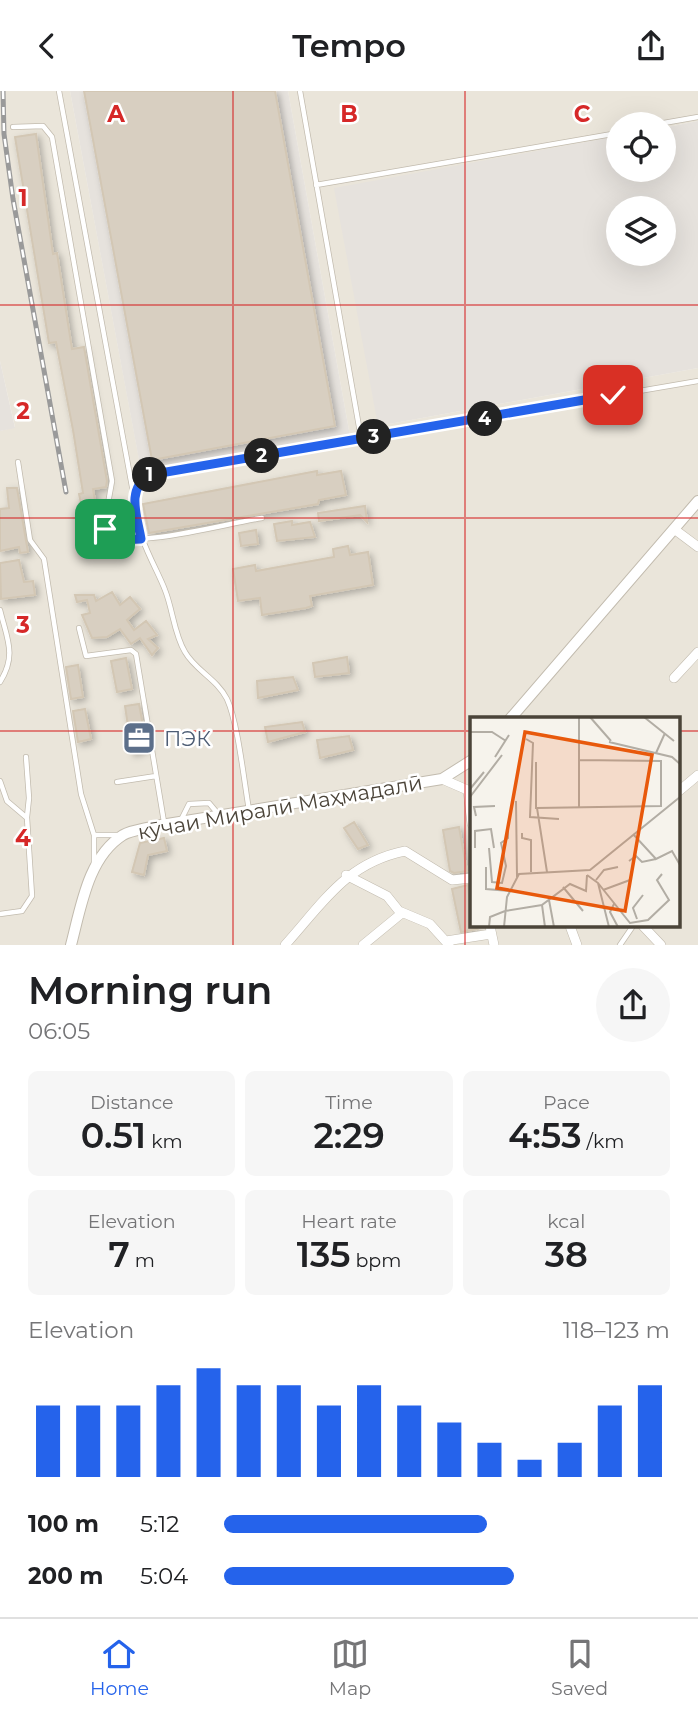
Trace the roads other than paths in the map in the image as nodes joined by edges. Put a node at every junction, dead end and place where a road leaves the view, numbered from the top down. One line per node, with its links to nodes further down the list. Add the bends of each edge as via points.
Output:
1 (59, 91): 11 (lane)
2 (300, 91): 7 (lane)
3 (698, 117): 4 (lane)
4 (676, 121)
5 (13, 127): 15 (lane, via 43,126 52,137 112,481 105,529 107,535 120,540)
6 (606, 135): 7 (lane)
7 (316, 185): 9 (lane)
8 (698, 381): 9 (lane)
9 (361, 438): 11 (lane, via 149,475)
10 (18, 462): 38 (lane, via 30,540 44,559 81,794)
11 (134, 492): 15 (lane)
12 (698, 501): 14 (street)
13 (261, 518): 15 (lane)
14 (674, 529): 16 (street); 22 (street)
15 (141, 539): 32 (lane, via 165,589 183,649 215,680 228,701)
16 (698, 547)
17 (0, 610): 21 (lane, via 11,652 10,666)
18 (79, 628): 26 (lane, via 86,656 131,650 136,654)
19 (698, 652): 20 (street)
20 (674, 678)
21 (0, 682)
22 (512, 717)
23 (26, 757): 34 (lane)
24 (470, 761): 27 (street, кӯчаи Миралӣ Маҳмадалӣ)
25 (698, 775): 30 (street)
26 (156, 776): 29 (lane); 36 (lane)
27 (442, 779): 31 (street); 32 (street, кӯчаи Миралӣ Маҳмадалӣ)
28 (0, 781): 34 (lane, via 7,801)
29 (117, 782)
30 (680, 790)
31 (470, 791)
32 (250, 810): 33 (street, кӯчаи Миралӣ Маҳмадалӣ)
33 (219, 815): 35 (street, кӯчаи Миралӣ Маҳмадалӣ); 35 (lane, via 209,803 189,804)
34 (27, 818): 43 (lane, via 32,895 22,911)
35 (181, 822): 36 (street, кӯчаи Миралӣ Маҳмадалӣ)
36 (164, 825): 37 (street, кӯчаи Миралӣ Маҳмадалӣ)
37 (126, 834): 38 (lane); 39 (street, кӯчаи Миралӣ Маҳмадалӣ, via 105,849)
38 (94, 835): 39 (lane)
39 (94, 868): 49 (street, кӯчаи Миралӣ Маҳмадалӣ)
40 (346, 875): 41 (street, via 383,855 405,851 452,880); 42 (street, via 387,896); 50 (street)
41 (470, 878)
42 (402, 913): 48 (street, via 430,924); 51 (street)
43 (0, 914)
44 (570, 927): 53 (street)
45 (633, 927): 54 (lane)
46 (644, 927): 55 (street)
47 (491, 930): 48 (street); 52 (street)
48 (447, 943)
49 (71, 945)
50 (285, 945)
51 (363, 945)
52 (494, 945)
53 (577, 945)
54 (620, 945)
55 (661, 945)

